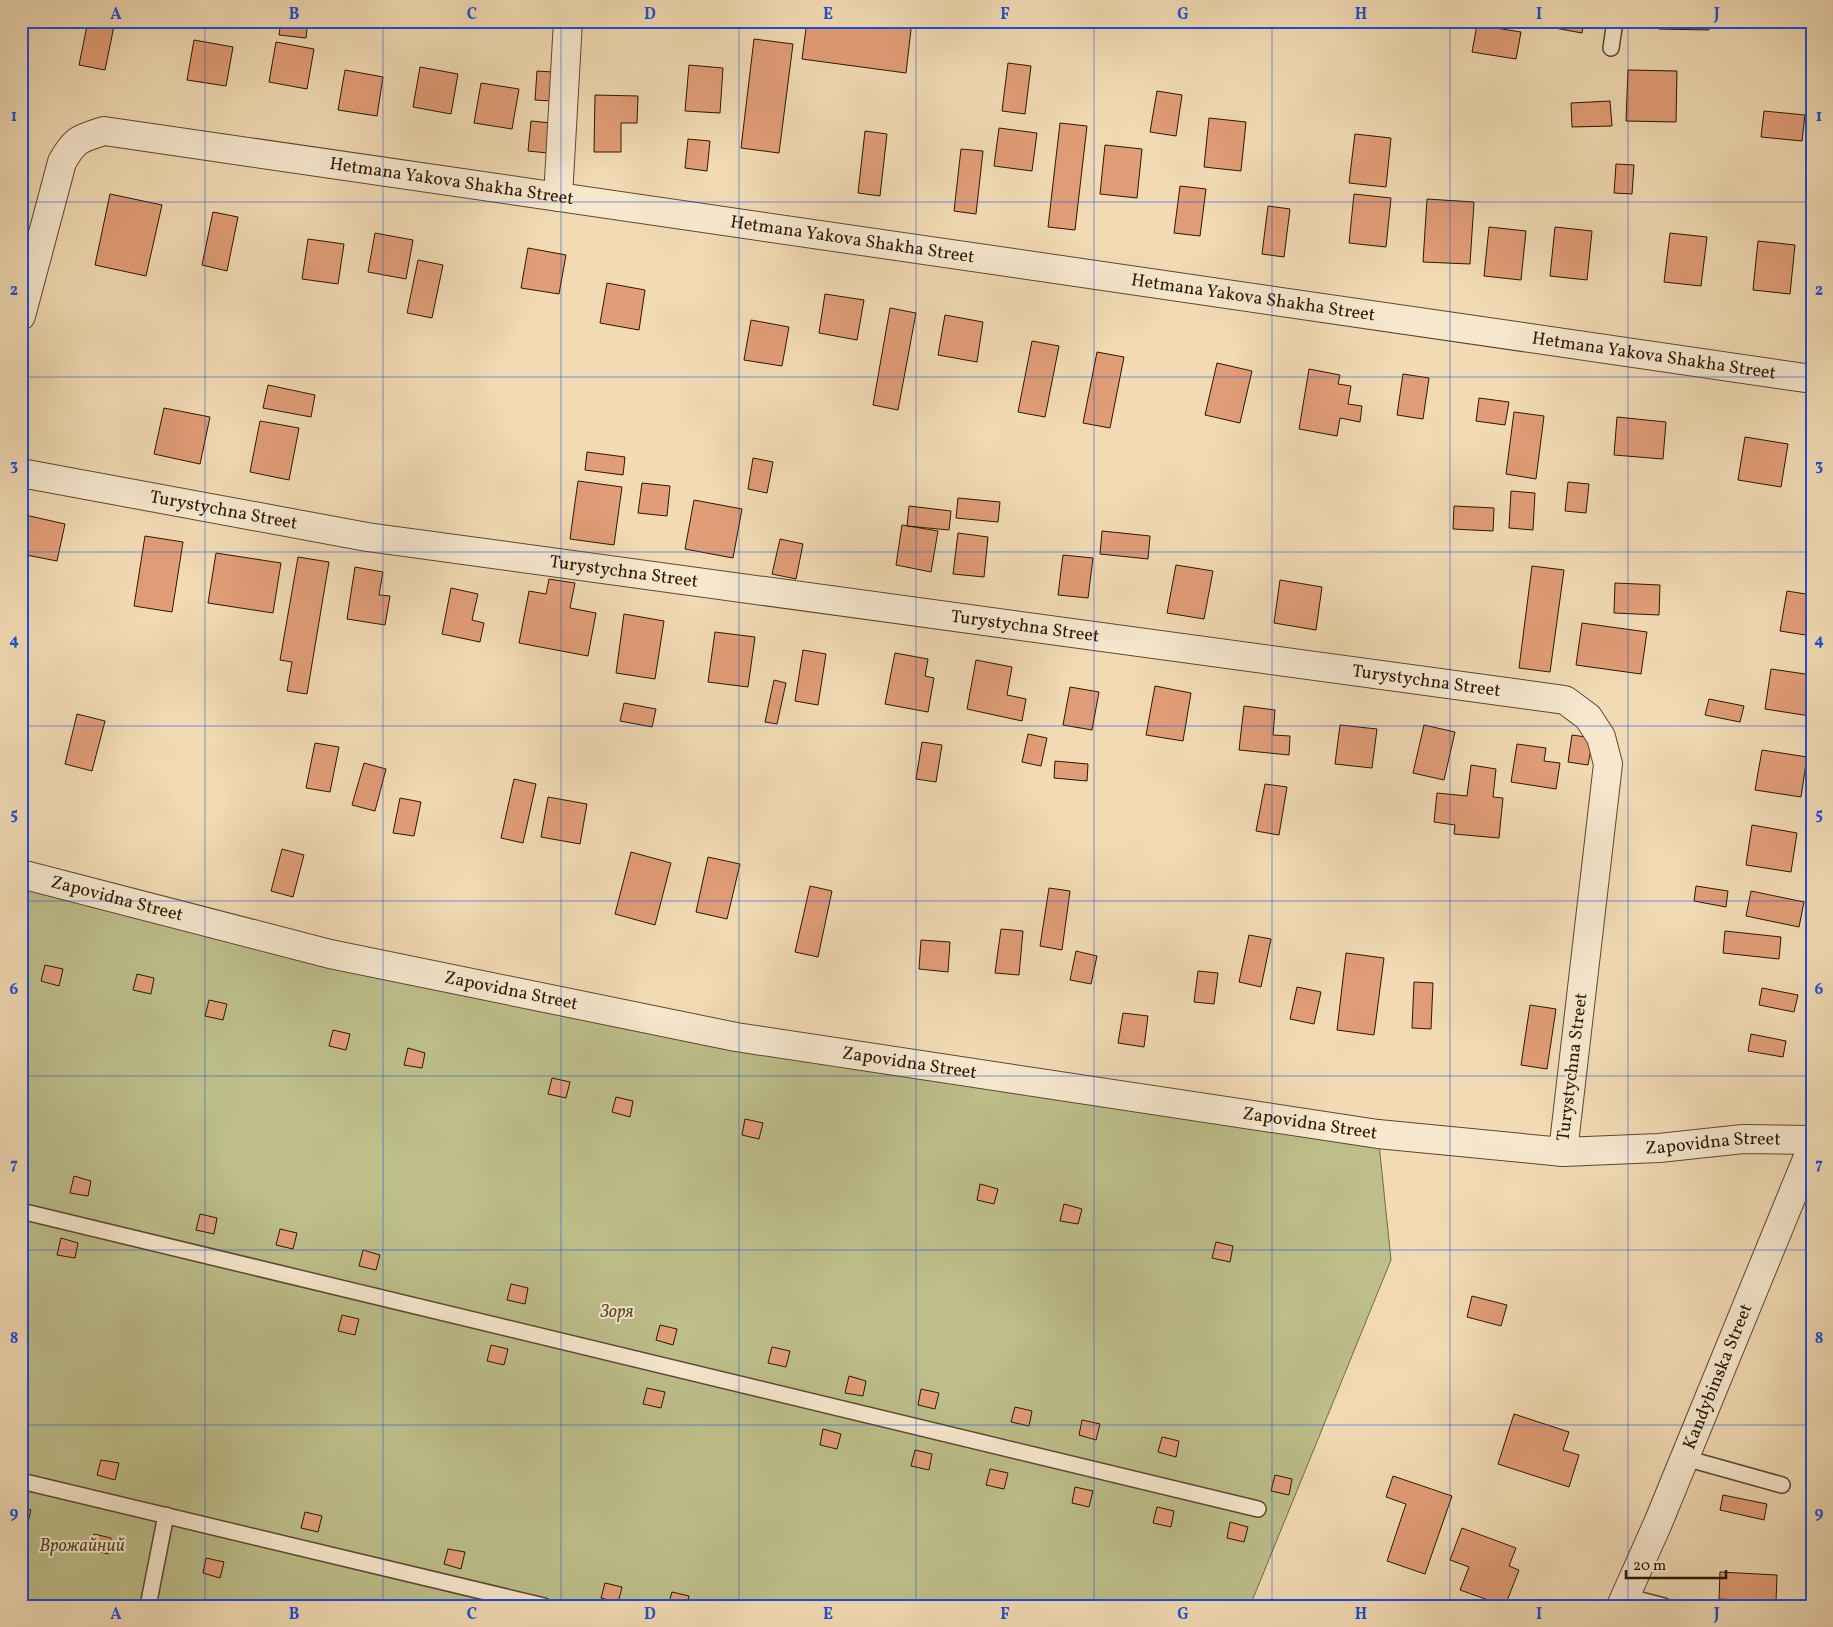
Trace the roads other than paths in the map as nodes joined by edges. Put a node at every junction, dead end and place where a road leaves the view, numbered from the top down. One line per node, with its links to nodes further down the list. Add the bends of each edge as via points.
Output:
1 (568, 21): 4 (street)
2 (1615, 21): 3 (lane)
3 (1611, 48)
4 (558, 197): 5 (street, Hetmana Yakova Shakha Street, via 104,132 80,138 62,162); 6 (street, Hetmana Yakova Shakha Street)
5 (21, 316)
6 (1812, 379)
7 (21, 473): 11 (street, Turystychna Street, via 367,537 1564,700 1588,718 1602,737 1608,764)
8 (21, 874): 11 (street, Zapovidna Street, via 330,954 736,1037 1378,1134)
9 (1812, 1140): 11 (street, Zapovidna Street, via 1743,1140)
10 (1812, 1147): 13 (street, Kandybinska Street)
11 (1563, 1152)
12 (21, 1212): 16 (lane)
13 (1685, 1458): 15 (lane); 18 (street, Kandybinska Street)
14 (21, 1481): 17 (lane)
15 (1782, 1485)
16 (1258, 1509)
17 (166, 1516): 19 (lane); 20 (lane)
18 (1623, 1601): 21 (lane)
19 (148, 1606)
20 (544, 1606)
21 (1664, 1606)

